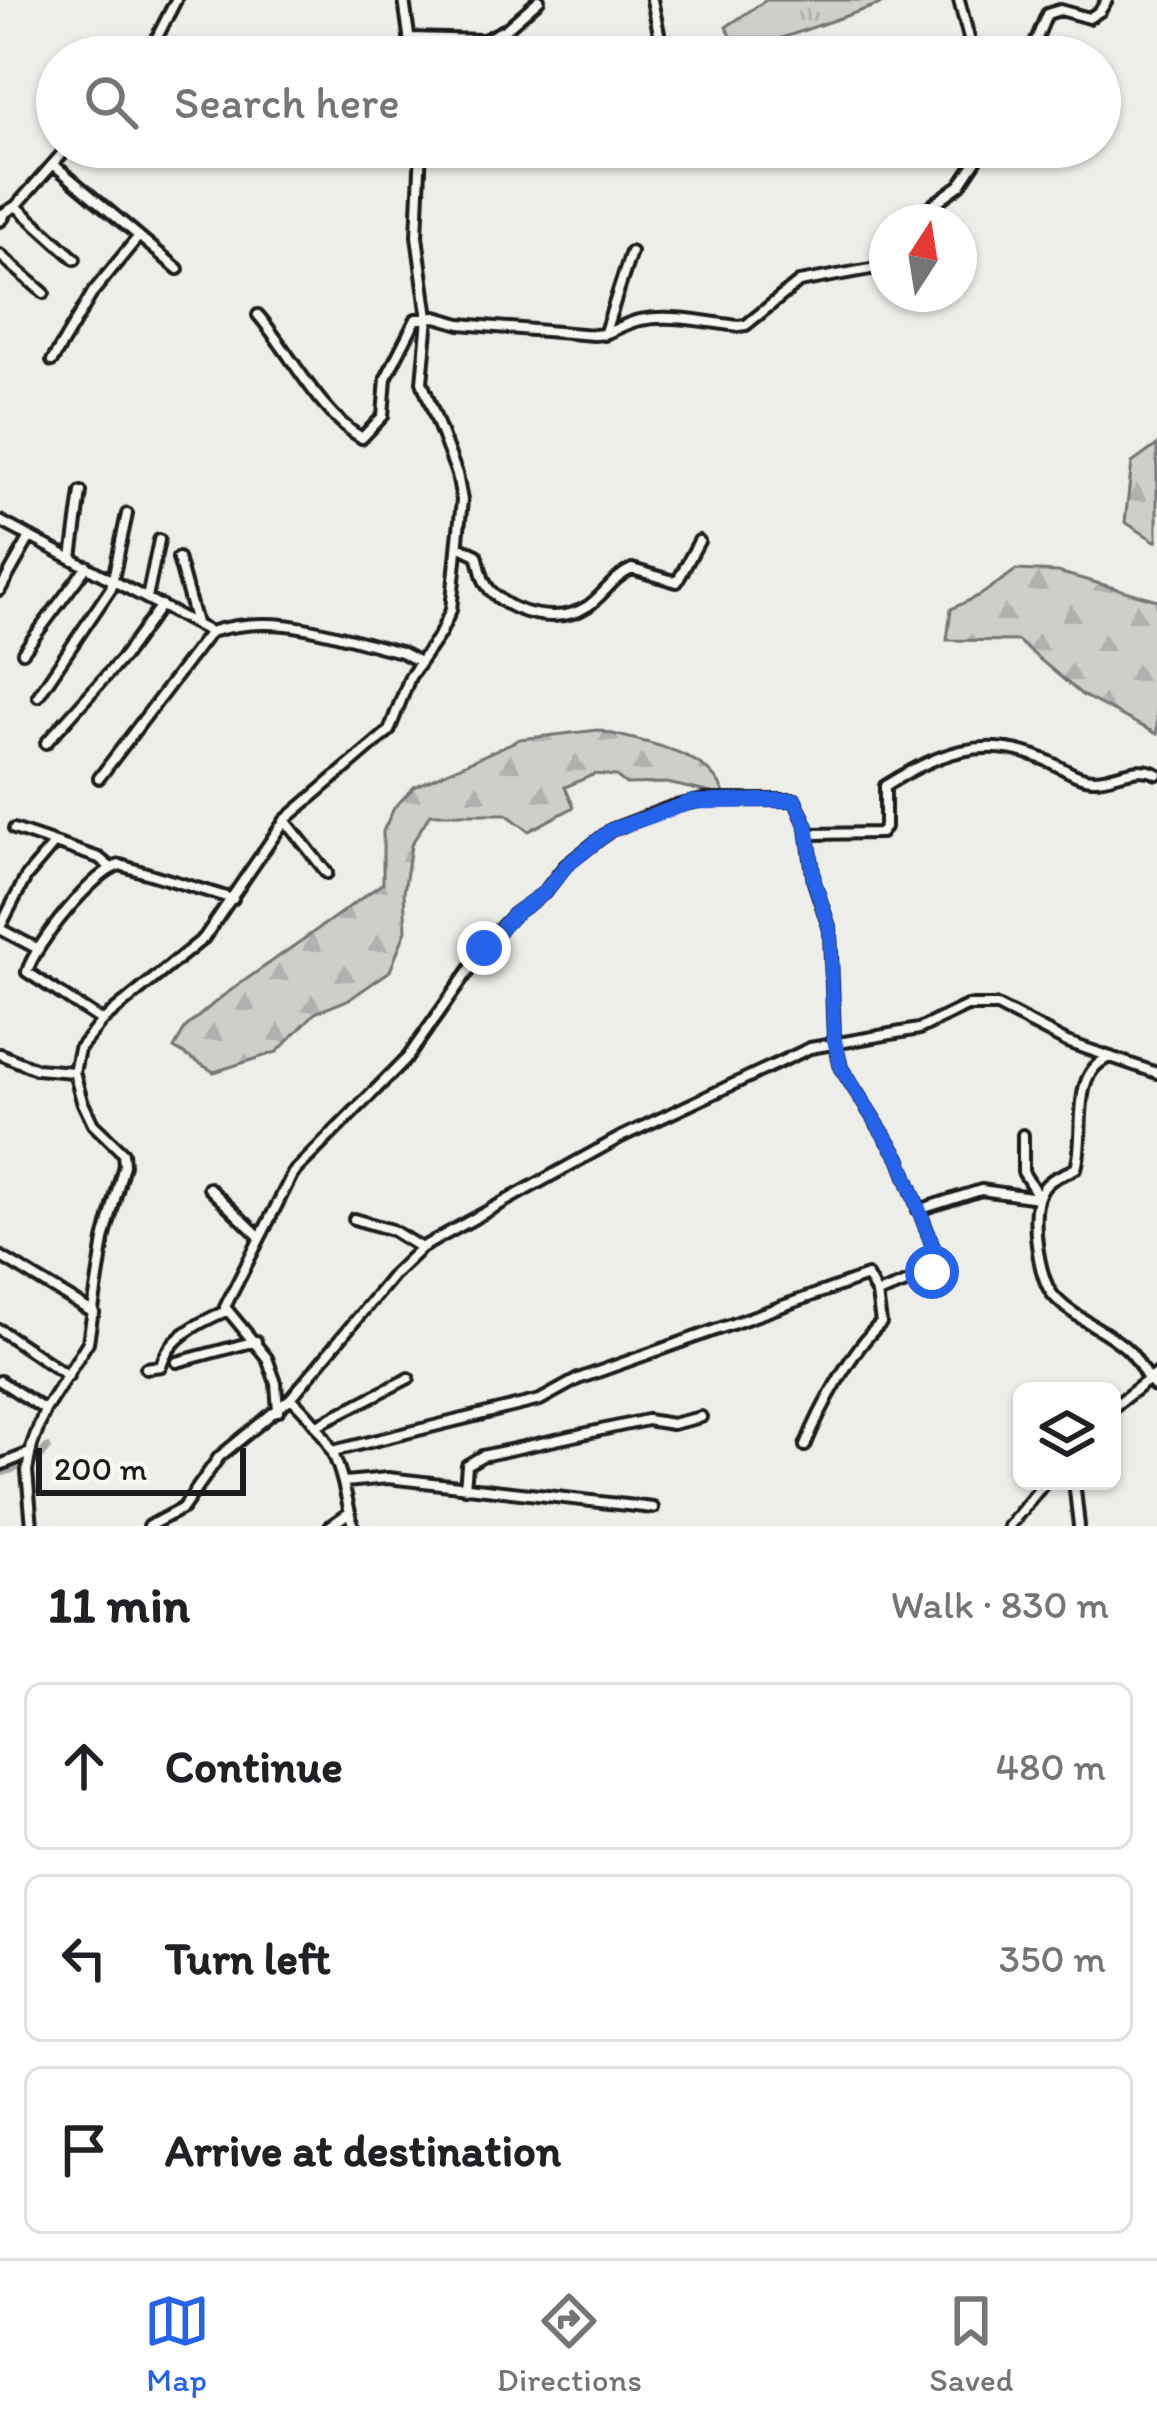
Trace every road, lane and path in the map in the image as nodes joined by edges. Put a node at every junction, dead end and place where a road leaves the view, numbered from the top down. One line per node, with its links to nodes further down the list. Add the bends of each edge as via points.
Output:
1 (176, 0): 7 (street)
2 (404, 0): 8 (street)
3 (539, 0): 9 (street)
4 (652, 0): 10 (street)
5 (959, 0): 11 (street)
6 (1107, 0): 12 (street, via 1089,18 1047,14)
7 (158, 36)
8 (409, 36)
9 (492, 36)
10 (660, 36)
11 (968, 36)
12 (1038, 36)
13 (49, 168): 18 (street)
14 (58, 168): 20 (street)
15 (421, 168): 28 (street, via 417,236)
16 (971, 168): 17 (street)
17 (934, 204)
18 (16, 206): 19 (street); 23 (street)
19 (1, 217)
20 (139, 236): 24 (street); 30 (street)
21 (631, 252): 29 (street)
22 (0, 255): 26 (street)
23 (75, 259)
24 (178, 269)
25 (869, 269): 29 (street, via 799,282 746,325 658,318)
26 (44, 292)
27 (258, 315): 28 (street, via 304,379 362,438 383,416 386,378 400,346 416,319)
28 (428, 318): 29 (street); 37 (street, via 422,382 460,490)
29 (604, 335)
30 (52, 361)
31 (81, 493): 38 (street)
32 (127, 514): 41 (street)
33 (0, 521): 34 (street)
34 (29, 537): 38 (street); 42 (street)
35 (159, 540): 43 (street)
36 (699, 541): 37 (street, via 677,582 632,569 591,604 562,616 500,599 482,578 477,555)
37 (458, 546): 48 (street, via 451,610)
38 (72, 558): 40 (street)
39 (178, 558): 45 (street)
40 (88, 566): 41 (street); 47 (street)
41 (114, 580): 43 (street); 49 (street)
42 (0, 590)
43 (147, 598): 44 (street)
44 (161, 605): 45 (street); 50 (street)
45 (196, 624): 46 (street)
46 (210, 632): 48 (street, via 269,622); 52 (street)
47 (23, 652)
48 (419, 662): 53 (street, via 389,731)
49 (38, 696)
50 (46, 742)
51 (1157, 774): 55 (street, via 1087,779 1023,752 954,752 885,786 880,833)
52 (99, 778)
53 (284, 820): 58 (street); 59 (street)
54 (14, 829): 56 (street)
55 (809, 834): 63 (street, via 830,934); 73 (street, via 795,800 713,800 671,807 599,838 514,914 408,1057 292,1173)
56 (54, 844): 57 (street); 60 (street)
57 (110, 867): 59 (street); 61 (street)
58 (327, 873)
59 (233, 899): 62 (street, via 199,944)
60 (0, 928): 61 (street)
61 (38, 949): 62 (street, via 29,975)
62 (102, 1021): 66 (street, via 76,1054)
63 (835, 1043): 65 (street, via 919,1029 986,1004); 71 (street, via 844,1076 899,1158); 74 (street, via 661,1117)
64 (0, 1054): 66 (street)
65 (1112, 1057): 67 (street); 70 (street, via 1090,1072 1076,1168 1054,1176)
66 (74, 1072): 78 (street, via 93,1124 124,1159)
67 (1157, 1072)
68 (1024, 1135): 70 (street, via 1023,1172)
69 (209, 1187): 73 (street)
70 (1038, 1198): 71 (street, via 987,1190); 87 (street, via 1038,1250 1049,1291 1129,1350)
71 (918, 1210): 76 (street, via 934,1268)
72 (354, 1219): 74 (street)
73 (260, 1236): 77 (street)
74 (421, 1248): 90 (street)
75 (0, 1256): 78 (street)
76 (877, 1294): 96 (street, via 881,1323 826,1399); 97 (street, via 866,1276 578,1379 545,1398)
77 (226, 1311): 80 (street); 82 (street, via 184,1335 161,1366)
78 (94, 1313): 84 (street, via 86,1349)
79 (0, 1330): 84 (street)
80 (257, 1341): 81 (street); 93 (street, via 273,1372)
81 (177, 1362)
82 (146, 1368)
83 (1157, 1372): 87 (street)
84 (68, 1376): 92 (street)
85 (409, 1378): 95 (street)
86 (0, 1381): 88 (street)
87 (1153, 1384): 91 (street)
88 (13, 1389): 89 (street); 92 (street)
89 (0, 1391)
90 (291, 1398): 93 (street); 95 (street)
91 (1121, 1403)
92 (46, 1410): 98 (street)
93 (278, 1411): 107 (street, via 219,1457 183,1508)
94 (701, 1417): 101 (street, via 647,1420 482,1456 467,1465)
95 (317, 1425): 97 (street)
96 (805, 1446)
97 (333, 1451): 100 (street)
98 (29, 1461): 99 (street); 106 (street)
99 (0, 1465)
100 (345, 1482): 101 (street, via 388,1478); 105 (street)
101 (465, 1488): 104 (street)
102 (1039, 1490): 110 (street)
103 (1074, 1490): 111 (street)
104 (653, 1508)
105 (350, 1512): 108 (street); 109 (street)
106 (32, 1526)
107 (149, 1526)
108 (330, 1526)
109 (353, 1526)
110 (1009, 1526)
111 (1079, 1526)

